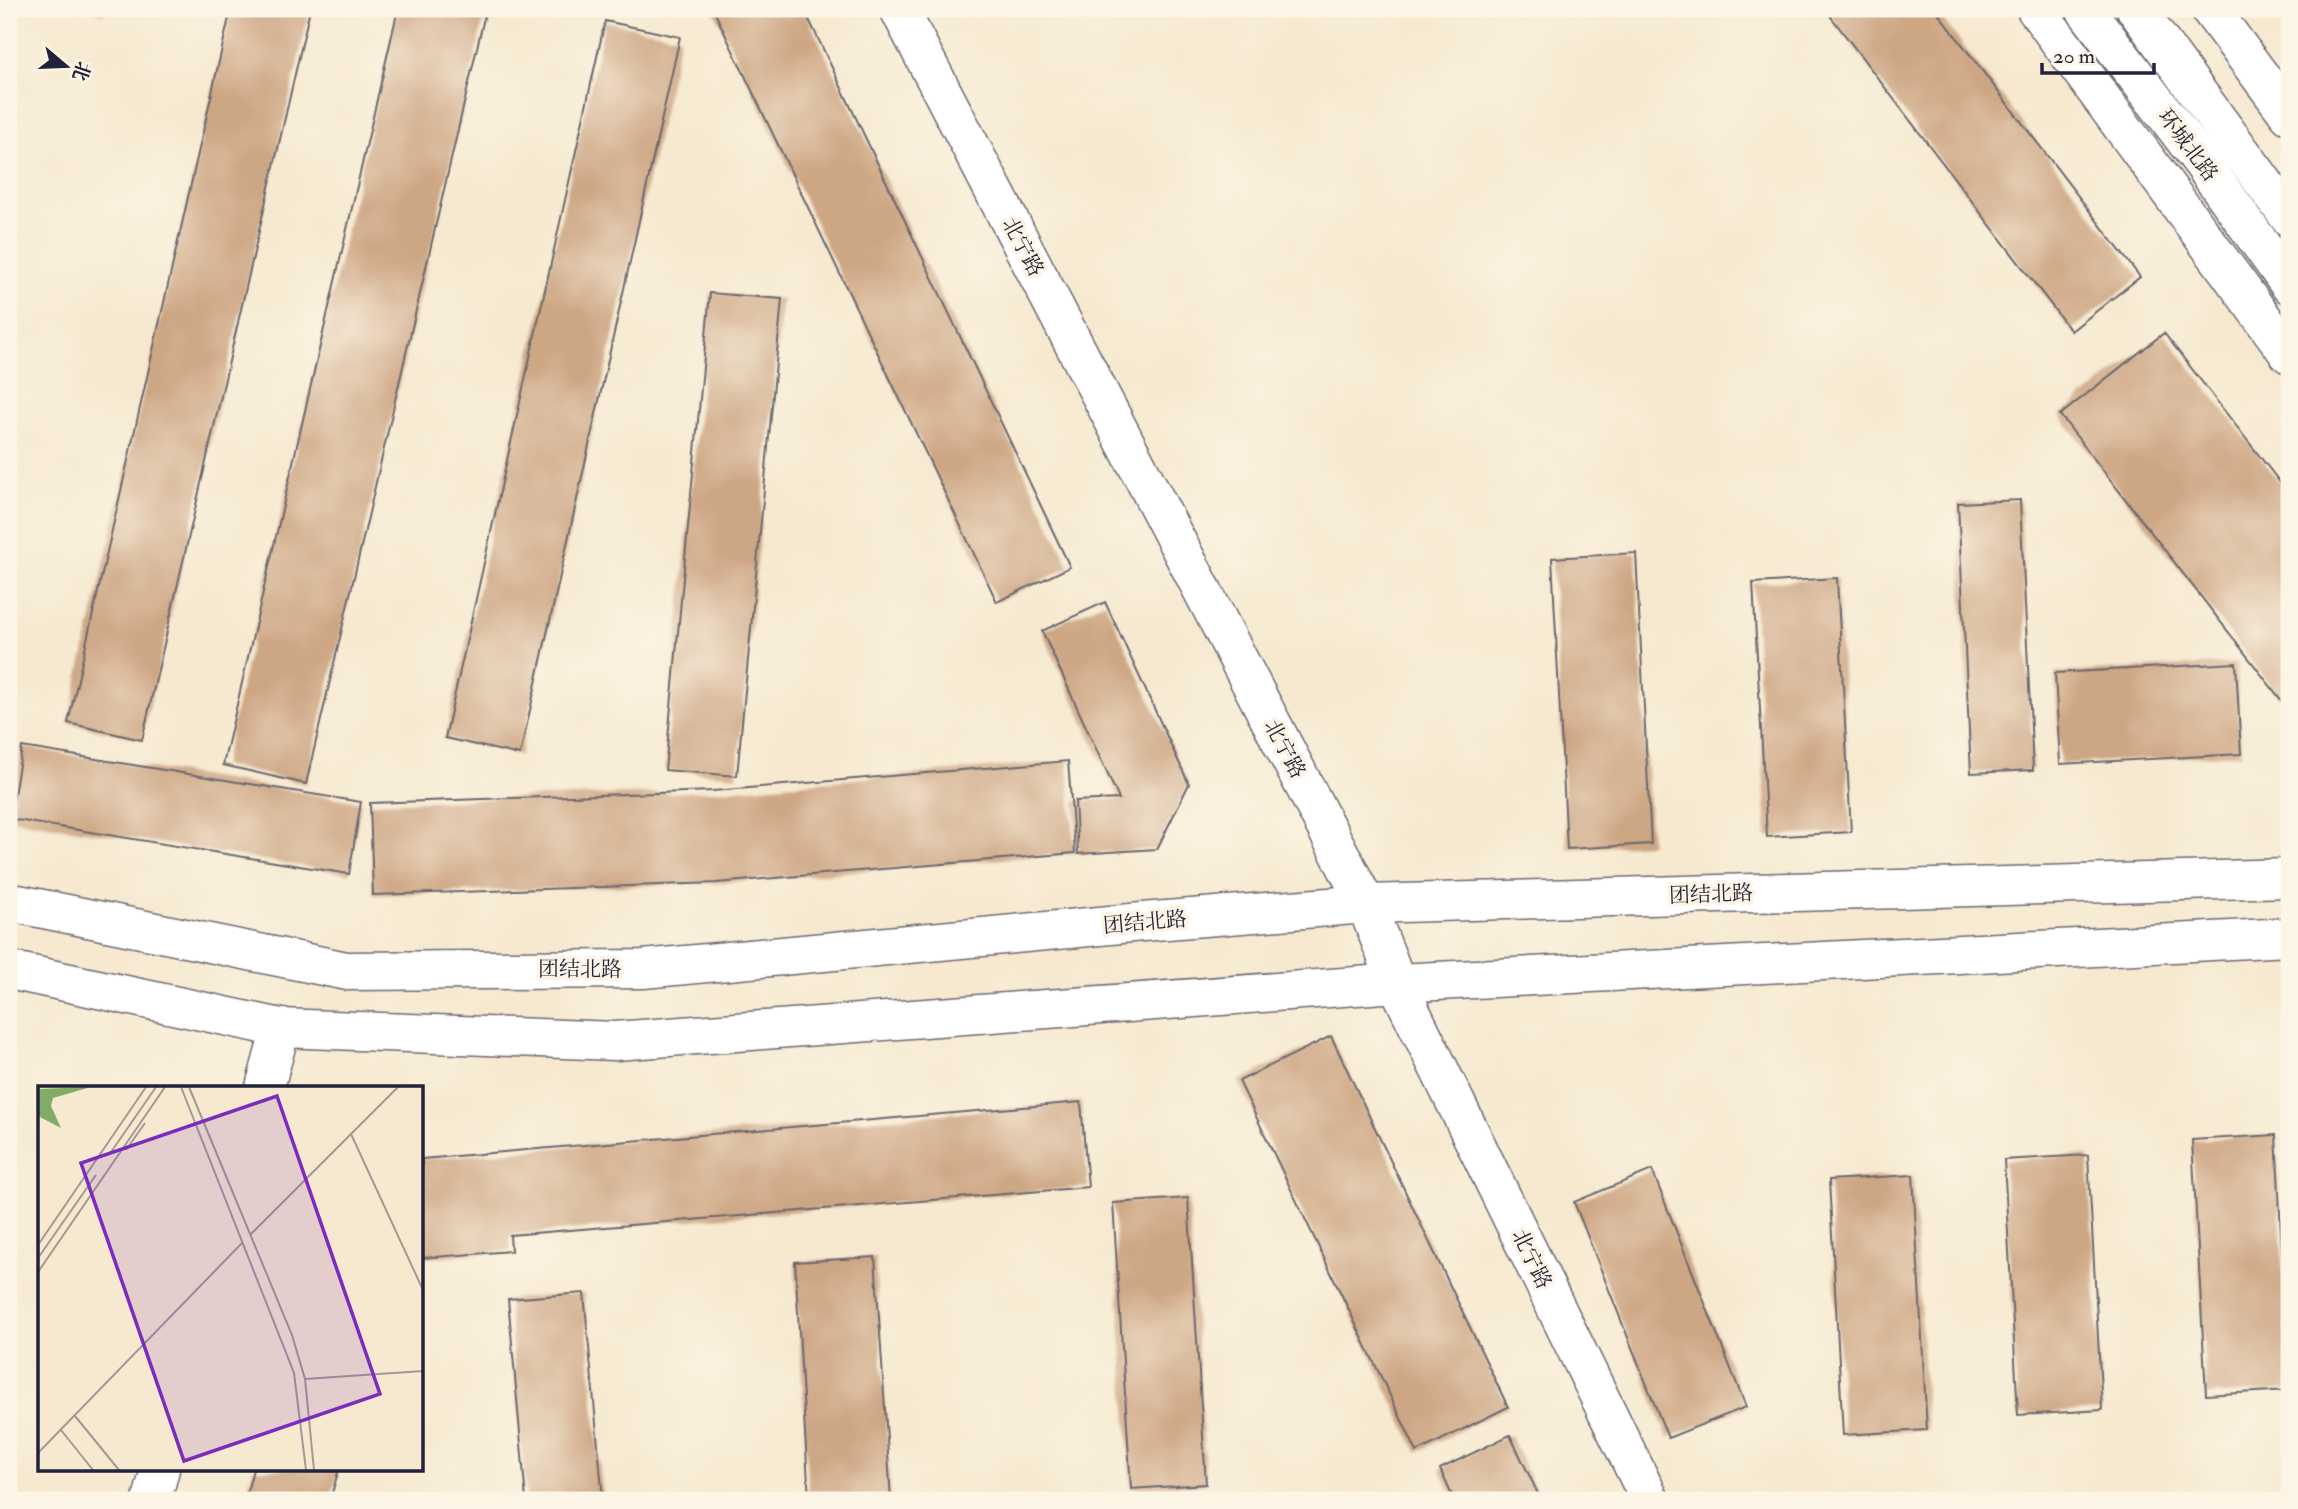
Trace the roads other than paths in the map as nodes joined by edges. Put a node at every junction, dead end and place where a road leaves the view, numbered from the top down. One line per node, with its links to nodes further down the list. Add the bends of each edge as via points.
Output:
1 (899, 9): 12 (main road, 北宁路)
2 (2036, 9): 9 (main road)
3 (2085, 9): 8 (main road, 环城北路)
4 (2136, 9): 7 (main road, 环城北路)
5 (2210, 9): 6 (main road)
6 (2289, 115)
7 (2289, 217)
8 (2289, 284)
9 (2289, 354)
10 (2289, 878): 12 (main road, 团结北路)
11 (9, 902): 12 (main road, 团结北路, via 347,971 643,969)
12 (1366, 904): 15 (main road, 北宁路)
13 (2289, 937): 15 (main road)
14 (9, 970): 16 (main road)
15 (1397, 983): 16 (main road, via 615,1041); 20 (main road, 北宁路)
16 (281, 1028): 17 (main road)
17 (264, 1086)
18 (160, 1470): 19 (main road)
19 (152, 1500)
20 (1650, 1500)

